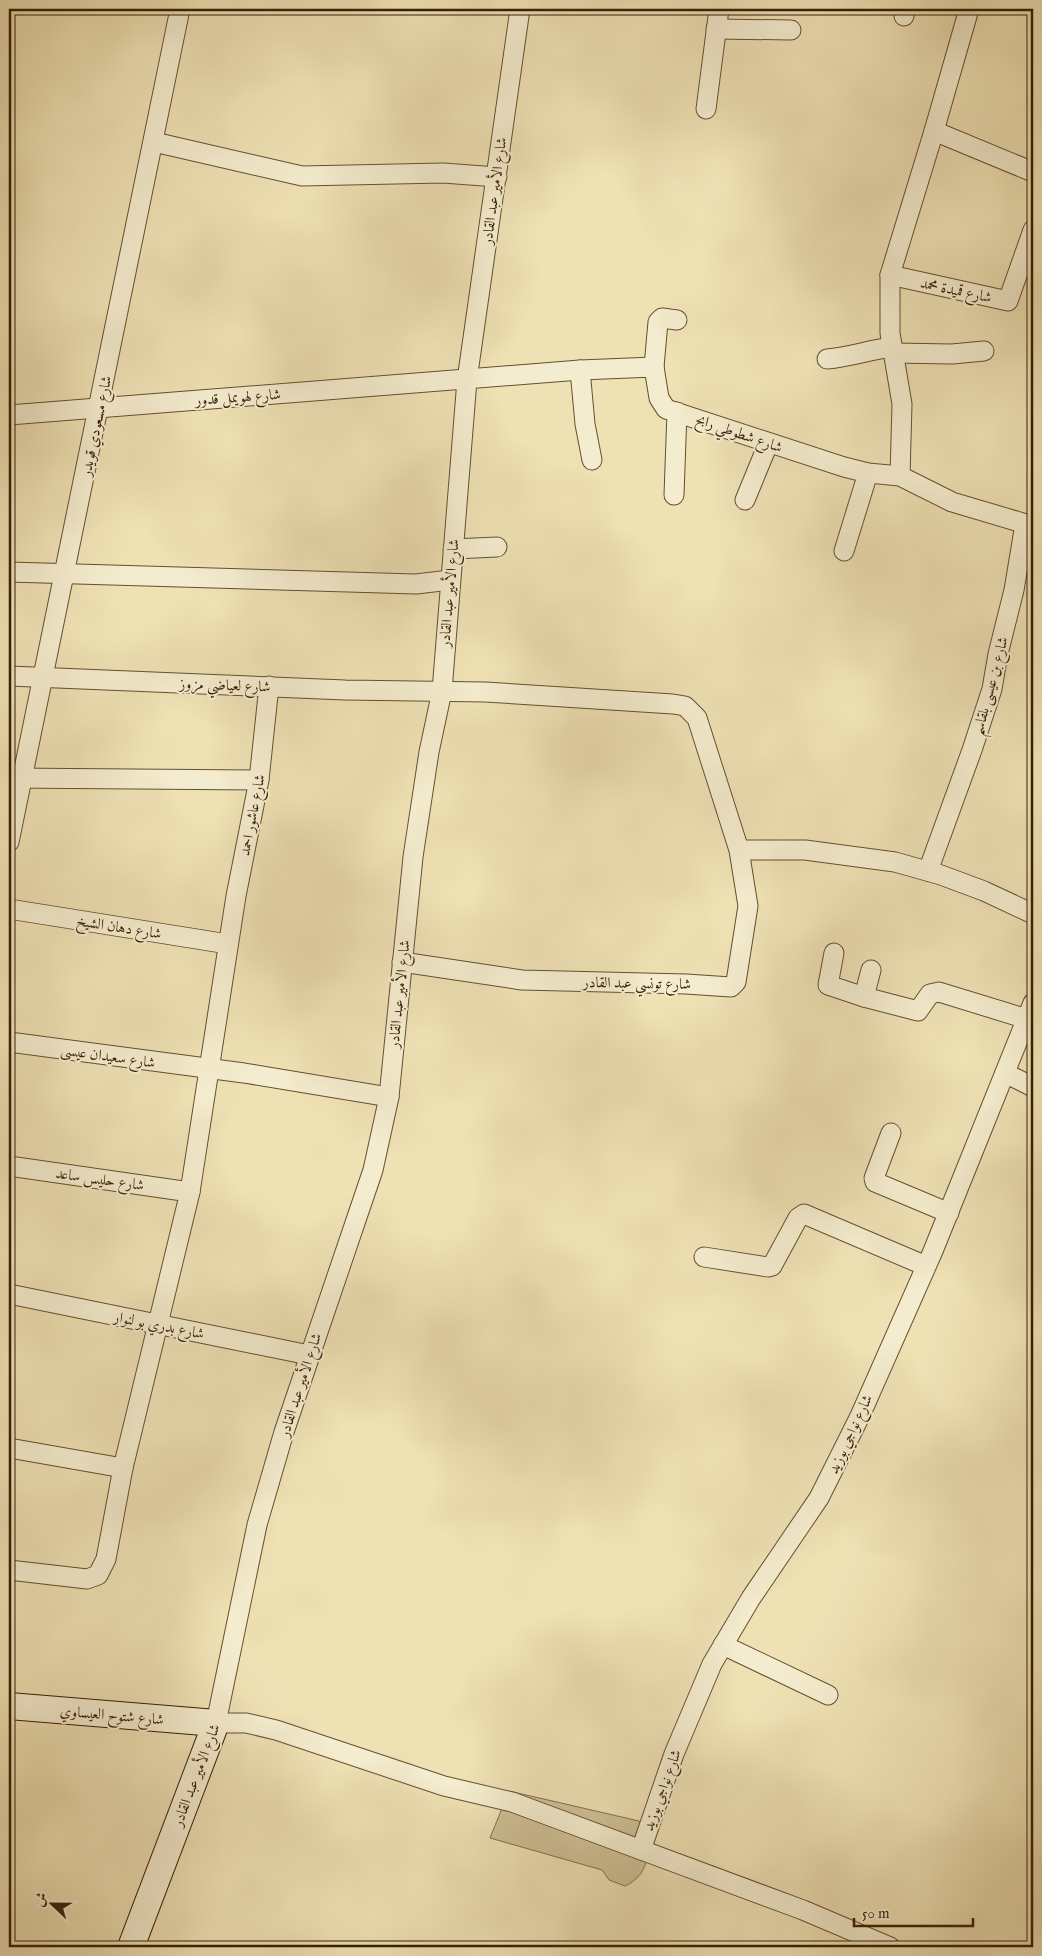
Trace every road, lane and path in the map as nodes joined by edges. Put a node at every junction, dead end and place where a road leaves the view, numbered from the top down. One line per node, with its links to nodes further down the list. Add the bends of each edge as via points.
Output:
1 (180, 9): 9 (street, شارع مسعودي قويدر)
2 (520, 9): 11 (street, شارع الأمير عبد القادر)
3 (718, 9): 5 (street)
4 (969, 9): 8 (street)
5 (716, 29): 6 (street); 7 (street)
6 (791, 30)
7 (706, 109)
8 (934, 131): 10 (street); 13 (street)
9 (154, 142): 11 (street, via 302,176 444,173); 21 (street, شارع مسعودي قويدر)
10 (1033, 172)
11 (497, 177): 20 (street, شارع الأمير عبد القادر)
12 (1033, 230): 13 (street, شارع قميدة محمد, via 1008,301)
13 (890, 275): 15 (street)
14 (677, 320): 18 (street, شارع شطوطي رابح, via 662,318 658,322)
15 (893, 350): 16 (street, via 952,354); 17 (street, via 868,350 854,356); 27 (street, via 902,404)
16 (984, 352)
17 (827, 359)
18 (654, 366): 19 (street); 22 (street, شارع شطوطي رابح, via 659,398 663,406)
19 (580, 370): 20 (street); 25 (street)
20 (467, 380): 21 (street, شارع لهويمل قدور); 32 (street, شارع الأمير عبد القادر)
21 (99, 408): 23 (street, شارع لهويمل قدور); 35 (street, شارع مسعودي قويدر)
22 (677, 412): 24 (street, شارع شطوطي رابح); 28 (street)
23 (9, 415)
24 (768, 444): 26 (street, شارع شطوطي رابح); 29 (street)
25 (592, 460)
26 (868, 473): 27 (street, شارع شطوطي رابح); 33 (street)
27 (900, 476): 30 (street, شارع شطوطي رابح, via 952,502)
28 (674, 495)
29 (745, 500)
30 (1029, 525): 45 (street, شارع بن عيسى بلقاسم, via 992,689)
31 (497, 547): 32 (street)
32 (453, 549): 36 (street, شارع الأمير عبد القادر)
33 (844, 551)
34 (9, 572): 35 (street)
35 (64, 575): 36 (street, via 416,584); 38 (street, شارع مسعودي قويدر)
36 (450, 580): 40 (street, شارع الأمير عبد القادر)
37 (9, 676): 38 (street, شارع لعياضي مزوز)
38 (43, 677): 39 (street, شارع لعياضي مزوز); 41 (street, شارع مسعودي قويدر)
39 (268, 686): 40 (street, شارع لعياضي مزوز); 42 (street, شارع عاشور احمد)
40 (442, 691): 44 (street, شارع لعياضي مزوز, via 685,706 697,718); 50 (street, شارع الأمير عبد القادر, via 413,857)
41 (15, 779): 42 (street); 43 (street, شارع مسعودي قويدر)
42 (259, 780): 48 (street, شارع عاشور احمد)
43 (9, 842)
44 (739, 850): 45 (street, via 805,850 895,862); 50 (street, شارع تونسي عبد القادر, via 748,906 736,982 732,987 522,980)
45 (928, 871): 47 (street, via 984,890)
46 (9, 909): 48 (street, شارع دهان الشيخ)
47 (1033, 914)
48 (228, 944): 55 (street, شارع عاشور احمد)
49 (834, 952): 52 (street, via 828,985)
50 (402, 962): 58 (street, شارع الأمير عبد القادر)
51 (871, 970): 52 (street)
52 (864, 997): 53 (street, via 918,1011 930,994 939,992)
53 (1030, 1011): 56 (street, شارع نواجي بوزيد)
54 (9, 1042): 55 (street, شارع سعيدان عيسى)
55 (208, 1069): 58 (street, شارع سعيدان عيسى); 61 (street, شارع عاشور احمد)
56 (1005, 1073): 57 (street); 62 (street, شارع نواجي بوزيد)
57 (1033, 1086)
58 (389, 1097): 67 (street, شارع الأمير عبد القادر, via 373,1170)
59 (891, 1133): 62 (street, via 875,1182)
60 (9, 1166): 61 (street, شارع حليس ساعد)
61 (190, 1192): 66 (street, شارع عاشور احمد)
62 (948, 1213): 64 (street, شارع نواجي بوزيد)
63 (704, 1257): 64 (street, via 772,1266 798,1218 804,1214)
64 (926, 1266): 71 (street, شارع نواجي بوزيد, via 836,1465 797,1532)
65 (9, 1294): 66 (street, شارع بدري بو لنوار)
66 (158, 1325): 67 (street, شارع بدري بو لنوار); 69 (street, شارع عاشور احمد)
67 (309, 1355): 74 (street, شارع الأمير عبد القادر, via 257,1525)
68 (9, 1448): 69 (street)
69 (123, 1468): 70 (street, شارع عاشور احمد, via 102,1568 93,1578 77,1579)
70 (9, 1570)
71 (723, 1645): 72 (street); 75 (street, شارع نواجي بوزيد, via 674,1754)
72 (828, 1695)
73 (9, 1706): 74 (street, شارع شتوح العيساوي)
74 (216, 1724): 75 (street, via 246,1723 315,1742 444,1786 512,1802); 76 (street, شارع الأمير عبد القادر)
75 (641, 1850): 77 (street, via 803,1910)
76 (131, 1947)
77 (890, 1947)

